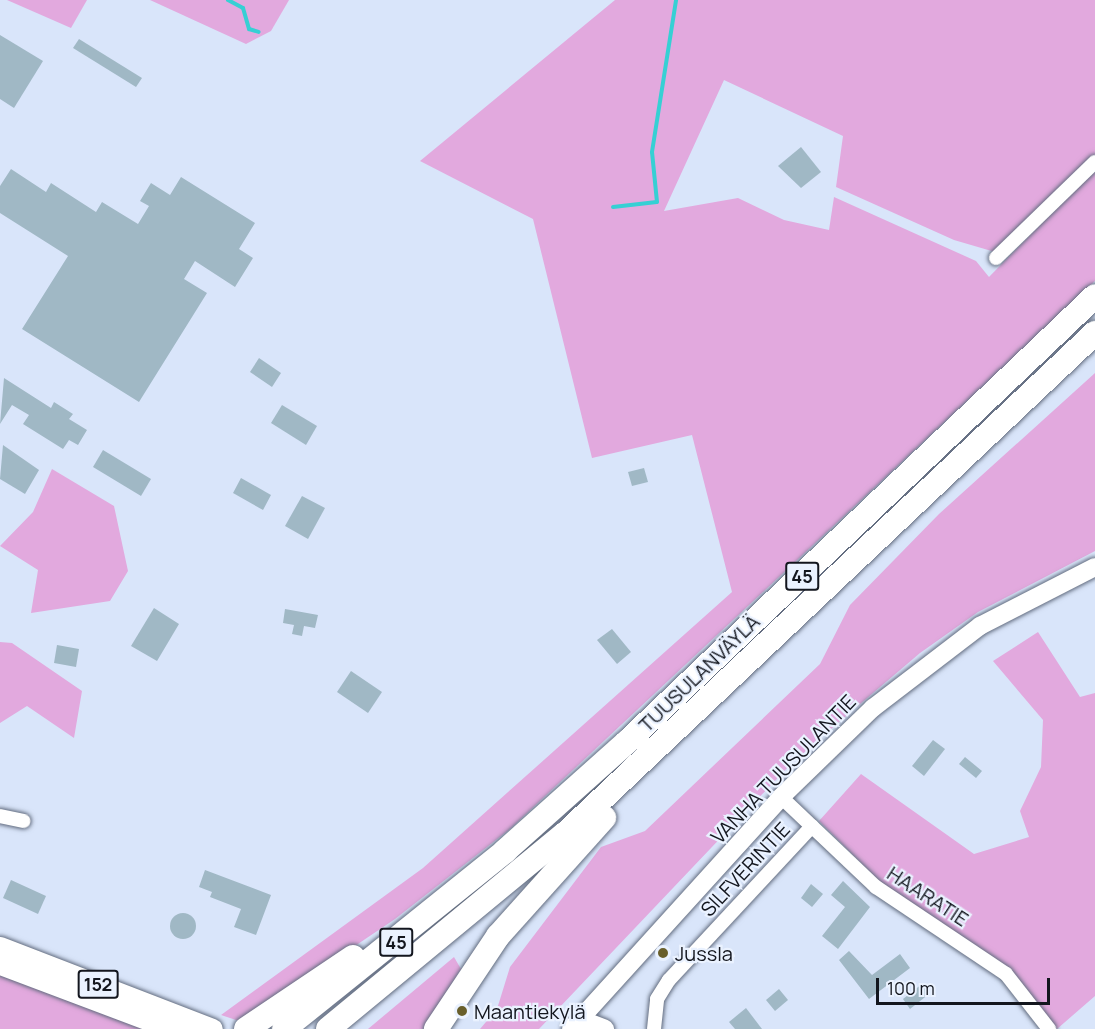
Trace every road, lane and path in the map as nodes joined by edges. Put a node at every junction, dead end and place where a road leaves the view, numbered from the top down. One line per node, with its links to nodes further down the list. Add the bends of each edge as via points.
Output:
1 (1095, 162): 2 (street)
2 (996, 258)
3 (1095, 296): 11 (highway, TUUSULANVÄYLÄ / 45)
4 (1095, 333): 6 (highway, TUUSULANVÄYLÄ / 45)
5 (1095, 567): 7 (main road, VANHA TUUSULANTIE, via 1028,598 935,658 842,736)
6 (706, 704): 19 (highway, TUUSULANVÄYLÄ / 45, via 514,879); 20 (highway, via 523,906)
7 (782, 797): 10 (street, HAARATIE); 15 (main road, VANHA TUUSULANTIE)
8 (0, 816): 9 (street)
9 (23, 821)
10 (812, 826): 22 (street, SILFVERINTIE, via 669,980 657,999); 23 (street, HAARATIE, via 876,887 1006,975)
11 (505, 851): 17 (highway); 18 (highway, TUUSULANVÄYLÄ / 45)
12 (0, 947): 14 (main road, 152)
13 (0, 964): 16 (main road, 152)
14 (204, 1025)
15 (577, 1026): 21 (main road)
16 (173, 1029)
17 (246, 1029)
18 (284, 1029)
19 (328, 1029)
20 (436, 1029)
21 (603, 1029)
22 (654, 1029)
23 (1049, 1029)

